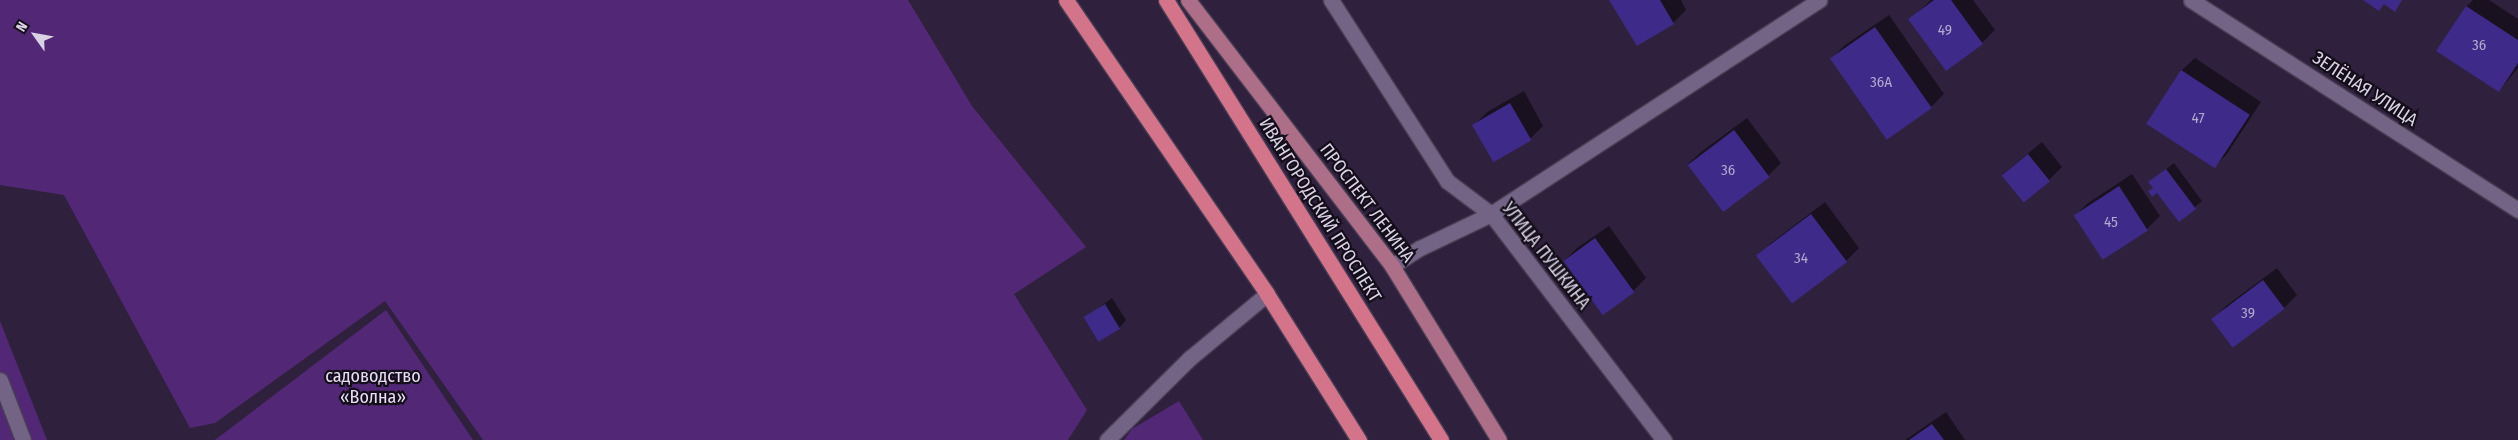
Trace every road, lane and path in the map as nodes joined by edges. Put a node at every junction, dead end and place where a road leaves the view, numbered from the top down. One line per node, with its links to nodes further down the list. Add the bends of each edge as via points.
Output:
1 (1066, 0): 10 (highway)
2 (1166, 0): 15 (highway, ИВАНГОРОДСКИЙ ПРОСПЕКТ)
3 (1188, 0): 9 (main road, ПРОСПЕКТ ЛЕНИНА)
4 (1331, 0): 8 (street, УЛИЦА ПУШКИНА, via 1447,181)
5 (1819, 0): 8 (street)
6 (2191, 0): 7 (street, ЗЕЛЁНАЯ УЛИЦА)
7 (2518, 210)
8 (1491, 214): 9 (street, via 1420,248); 17 (street, УЛИЦА ПУШКИНА)
9 (1392, 266): 16 (main road, ПРОСПЕКТ ЛЕНИНА)
10 (1267, 294): 13 (street, via 1190,358); 14 (highway)
11 (0, 380): 12 (street)
12 (23, 440)
13 (1107, 440)
14 (1359, 440)
15 (1441, 440)
16 (1499, 440)
17 (1664, 440)

